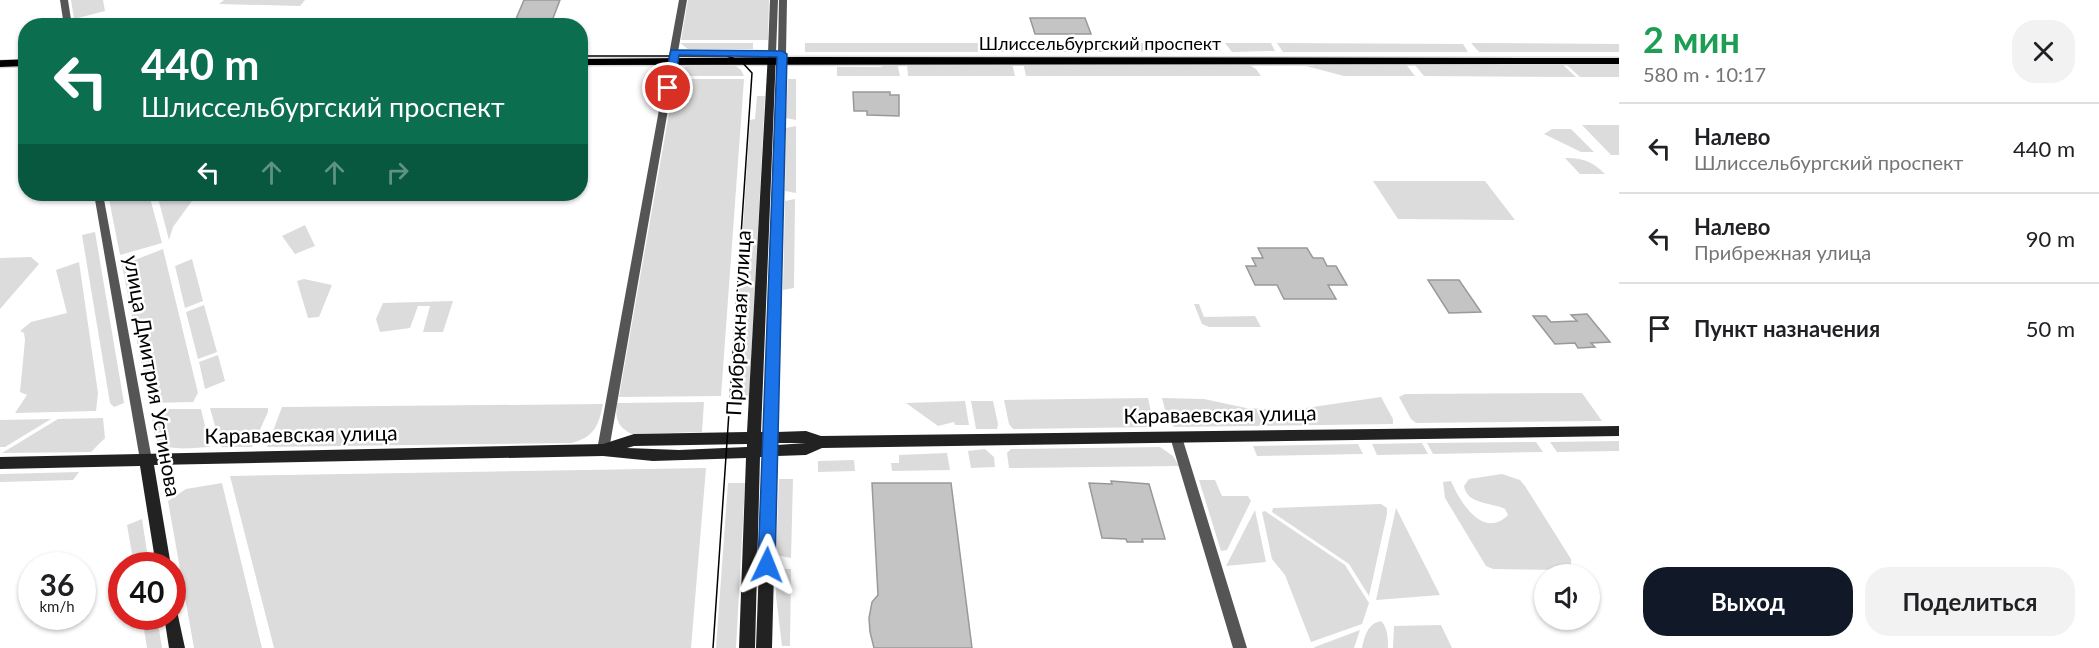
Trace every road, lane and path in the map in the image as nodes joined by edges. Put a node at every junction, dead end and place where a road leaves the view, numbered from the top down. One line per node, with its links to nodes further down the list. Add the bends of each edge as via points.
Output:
1 (64, 0): 5 (street)
2 (683, 0): 10 (street)
3 (774, 0): 11 (street, Прибрежная улица)
4 (783, 0): 11 (street, Прибрежная улица)
5 (67, 18)
6 (588, 52): 10 (main road, Шлиссельбургский проспект)
7 (18, 54): 8 (main road)
8 (0, 55)
9 (1619, 55): 11 (main road, Шлиссельбургский проспект)
10 (674, 57): 11 (main road, Шлиссельбургский проспект); 13 (main road, Шлиссельбургский проспект); 21 (street)
11 (777, 57): 12 (main road, Шлиссельбургский проспект); 19 (street, Прибрежная улица); 20 (street, Прибрежная улица)
12 (1619, 61)
13 (588, 62)
14 (18, 63): 15 (main road)
15 (0, 64)
16 (99, 201): 22 (street, улица Дмитрия Устинова)
17 (1619, 431): 18 (street, Караваевская улица)
18 (1176, 437): 19 (street, Караваевская улица, via 821,442 806,449); 29 (street)
19 (772, 444): 20 (street, Караваевская улица); 28 (street, Прибрежная улица)
20 (754, 445): 21 (street, Караваевская улица, via 631,455); 27 (street, Прибрежная улица)
21 (603, 450): 22 (street, Караваевская улица)
22 (146, 460): 23 (street, Караваевская улица); 24 (street, улица Дмитрия Устинова)
23 (0, 463)
24 (162, 552)
25 (174, 630): 26 (street)
26 (177, 648)
27 (747, 648)
28 (764, 648)
29 (1240, 648)

